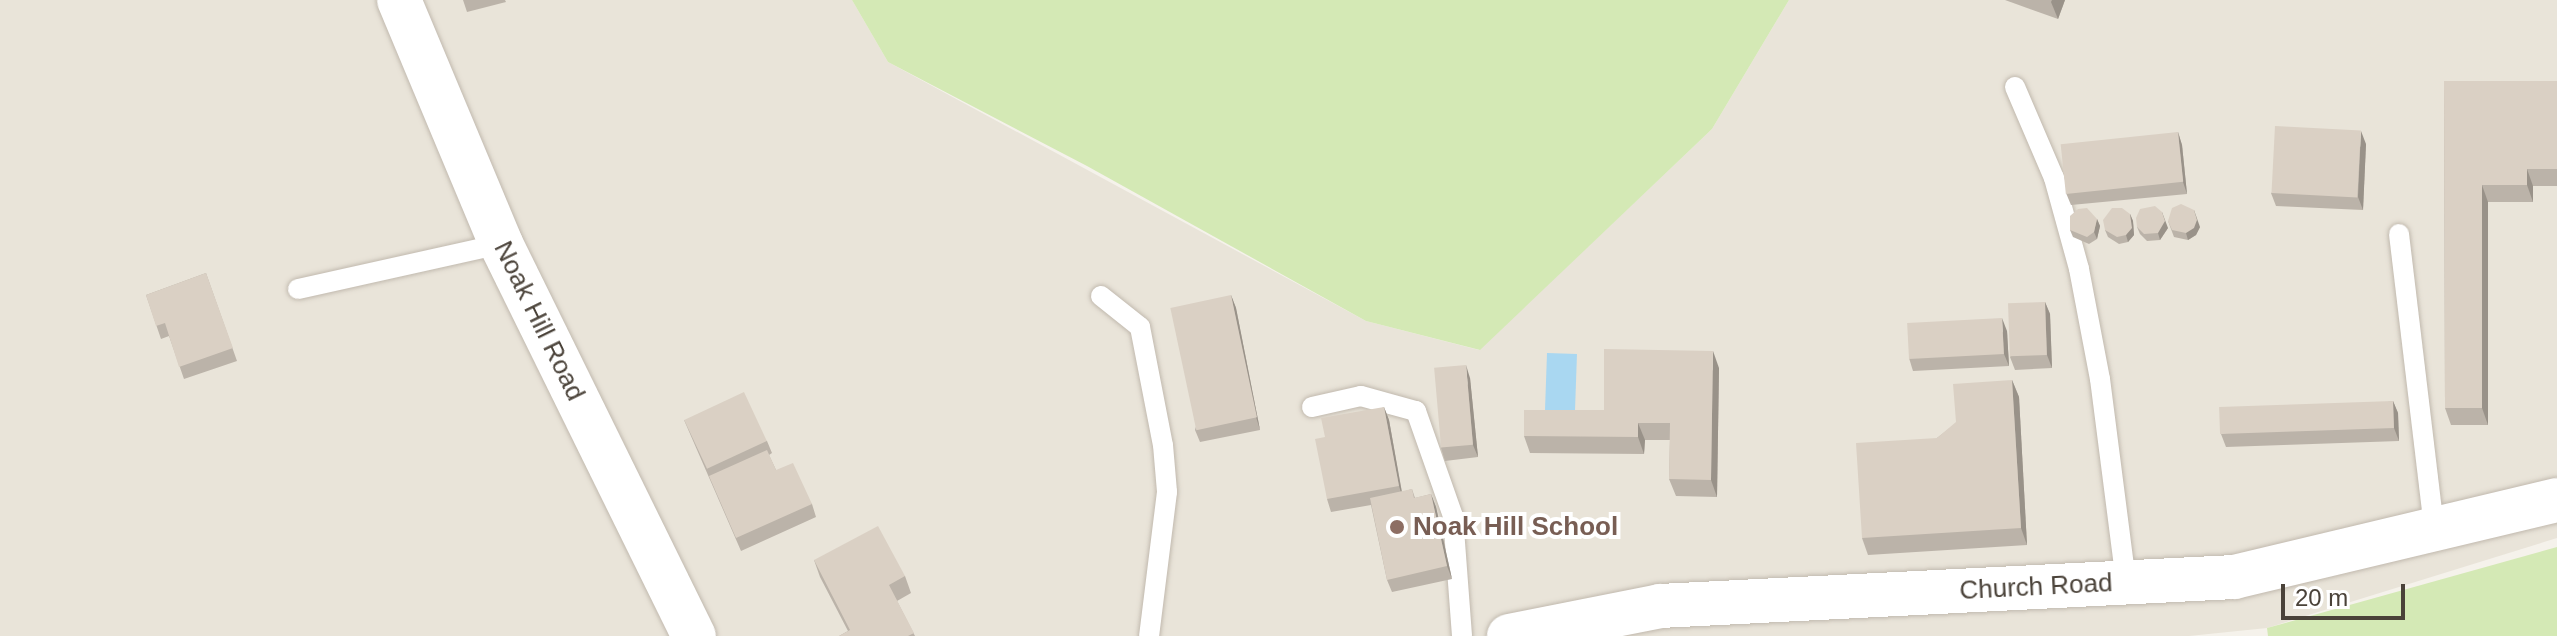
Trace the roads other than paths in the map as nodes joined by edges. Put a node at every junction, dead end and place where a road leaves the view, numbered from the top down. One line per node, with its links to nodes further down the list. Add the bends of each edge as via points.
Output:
1 (399, 0): 4 (street, Noak Hill Road)
2 (2015, 87): 10 (lane, via 2054,178 2079,269 2100,379)
3 (2399, 234): 9 (lane)
4 (501, 244): 5 (lane); 11 (street, Noak Hill Road)
5 (298, 289)
6 (1101, 296): 12 (lane, via 1140,327 1163,445 1167,492)
7 (1312, 407): 13 (lane, via 1361,396 1416,411 1453,516)
8 (2557, 500): 9 (street, Church Road)
9 (2434, 529): 10 (street, Church Road, via 2234,577)
10 (2126, 582): 14 (street, Church Road, via 1660,606)
11 (694, 636)
12 (1149, 636)
13 (1462, 636)
14 (1509, 636)

